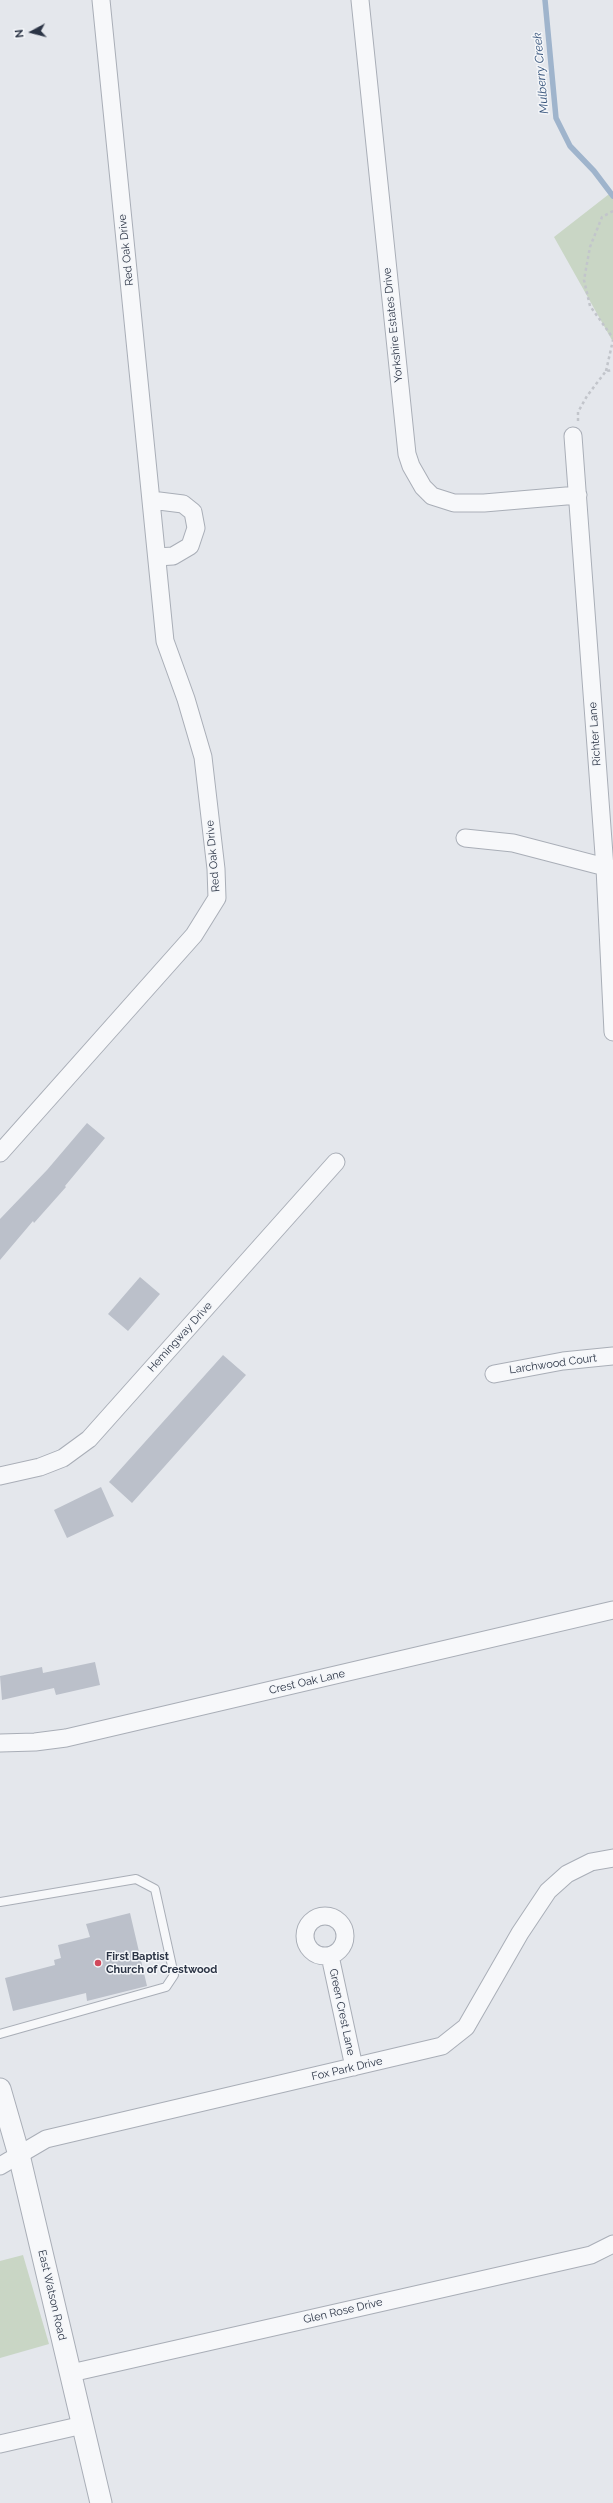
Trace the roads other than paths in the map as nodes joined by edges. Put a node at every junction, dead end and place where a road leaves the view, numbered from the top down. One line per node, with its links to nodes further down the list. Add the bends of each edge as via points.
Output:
1 (101, 0): 5 (street, Red Oak Drive)
2 (360, 0): 4 (street, Yorkshire Estates Drive, via 406,454 411,466 423,487 432,496 454,502 484,504)
3 (573, 436): 4 (street, Richter Lane)
4 (578, 495): 8 (street, Richter Lane)
5 (151, 500): 6 (street, Red Oak Drive); 6 (street, via 183,504 193,512 196,528 190,546 172,556)
6 (157, 558): 10 (street, Red Oak Drive, via 165,640 203,757 217,898 194,935)
7 (464, 838): 8 (street, via 513,843)
8 (609, 868): 9 (street, Richter Lane)
9 (613, 1032)
10 (0, 1153)
11 (336, 1162): 14 (street, Hemingway Drive, via 89,1439 63,1458)
12 (613, 1356): 13 (street, Larchwood Court, via 563,1361)
13 (494, 1374)
14 (0, 1476)
15 (613, 1610): 16 (street, Crest Oak Lane, via 66,1738)
16 (0, 1743)
17 (613, 1858): 21 (street, Fox Park Drive, via 591,1862 567,1874 548,1891 520,1933 466,2027 455,2038 442,2046)
18 (0, 1902): 20 (lane, via 136,1879 155,1889 174,1975 166,1987)
19 (330, 1956): 21 (street, Green Crest Lane)
20 (0, 2034)
21 (354, 2067): 23 (street, Fox Park Drive, via 46,2139)
22 (0, 2089): 23 (street, East Watson Road)
23 (19, 2156): 24 (street, Fox Park Drive); 26 (street, East Watson Road)
24 (0, 2166)
25 (613, 2244): 26 (street, Glen Rose Drive, via 592,2255)
26 (71, 2373): 27 (street, East Watson Road)
27 (83, 2425): 28 (street); 29 (street, East Watson Road)
28 (0, 2444)
29 (102, 2503)

